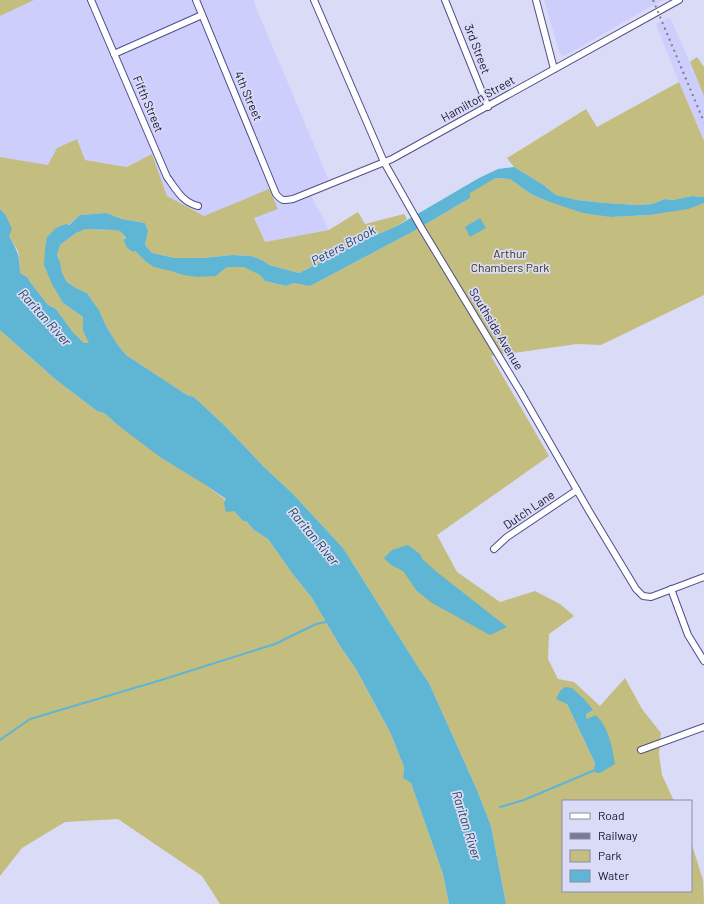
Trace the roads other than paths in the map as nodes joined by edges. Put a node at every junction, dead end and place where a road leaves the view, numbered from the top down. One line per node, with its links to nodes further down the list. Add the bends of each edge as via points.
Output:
1 (91, 0): 8 (street, Fifth Street)
2 (196, 0): 7 (street, 4th Street)
3 (314, 0): 11 (street, Southside Avenue)
4 (445, 0): 10 (street, 3rd Street)
5 (536, 0): 9 (street)
6 (679, 0): 9 (street, Hamilton Street)
7 (202, 15): 8 (street); 12 (street, 4th Street, via 276,194)
8 (114, 54): 13 (street, Fifth Street, via 167,177 181,198)
9 (554, 69): 10 (street, Hamilton Street)
10 (488, 107): 11 (street, Hamilton Street)
11 (384, 162): 12 (street, Hamilton Street, via 293,199); 14 (street, Southside Avenue)
12 (281, 199)
13 (198, 206)
14 (577, 490): 15 (street, Dutch Lane, via 507,537); 17 (street, Southside Avenue, via 636,589 643,596)
15 (494, 549)
16 (704, 577): 17 (street)
17 (671, 589): 18 (street, via 688,636)
18 (704, 661)
19 (704, 727): 20 (street)
20 (641, 750)

